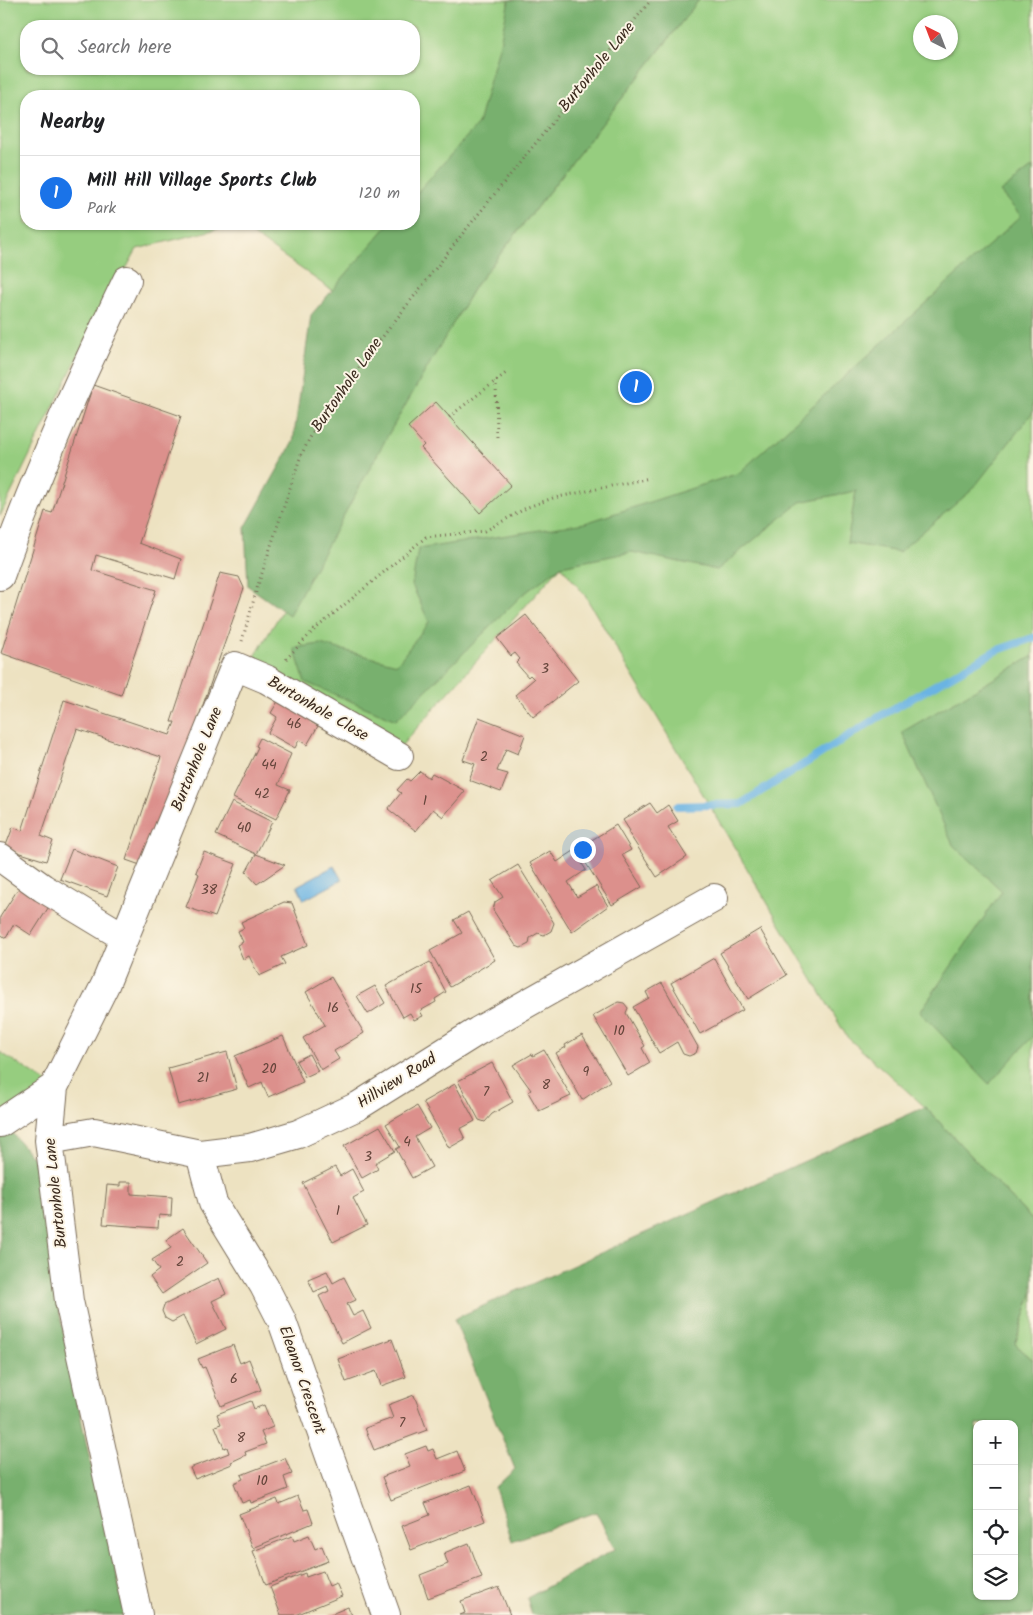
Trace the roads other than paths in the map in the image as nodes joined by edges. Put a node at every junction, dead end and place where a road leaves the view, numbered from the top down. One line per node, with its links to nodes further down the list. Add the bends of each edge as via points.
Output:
1 (128, 280): 2 (street, via 34,481)
2 (0, 576)
3 (235, 666): 4 (street, Burtonhole Close, via 266,679); 7 (street, Burtonhole Lane)
4 (399, 756)
5 (0, 856): 7 (street, via 42,888)
6 (714, 898): 11 (street, Hillview Road, via 478,1031 358,1106 298,1134 250,1148)
7 (124, 937): 8 (street, Burtonhole Lane, via 105,986)
8 (54, 1087): 9 (street); 10 (street, Burtonhole Lane)
9 (0, 1123)
10 (49, 1140): 11 (street, Hillview Road, via 94,1132); 12 (street, Burtonhole Lane, via 69,1301)
11 (200, 1154): 13 (street, Eleanor Crescent, via 213,1203 282,1321)
12 (138, 1615)
13 (386, 1615)

